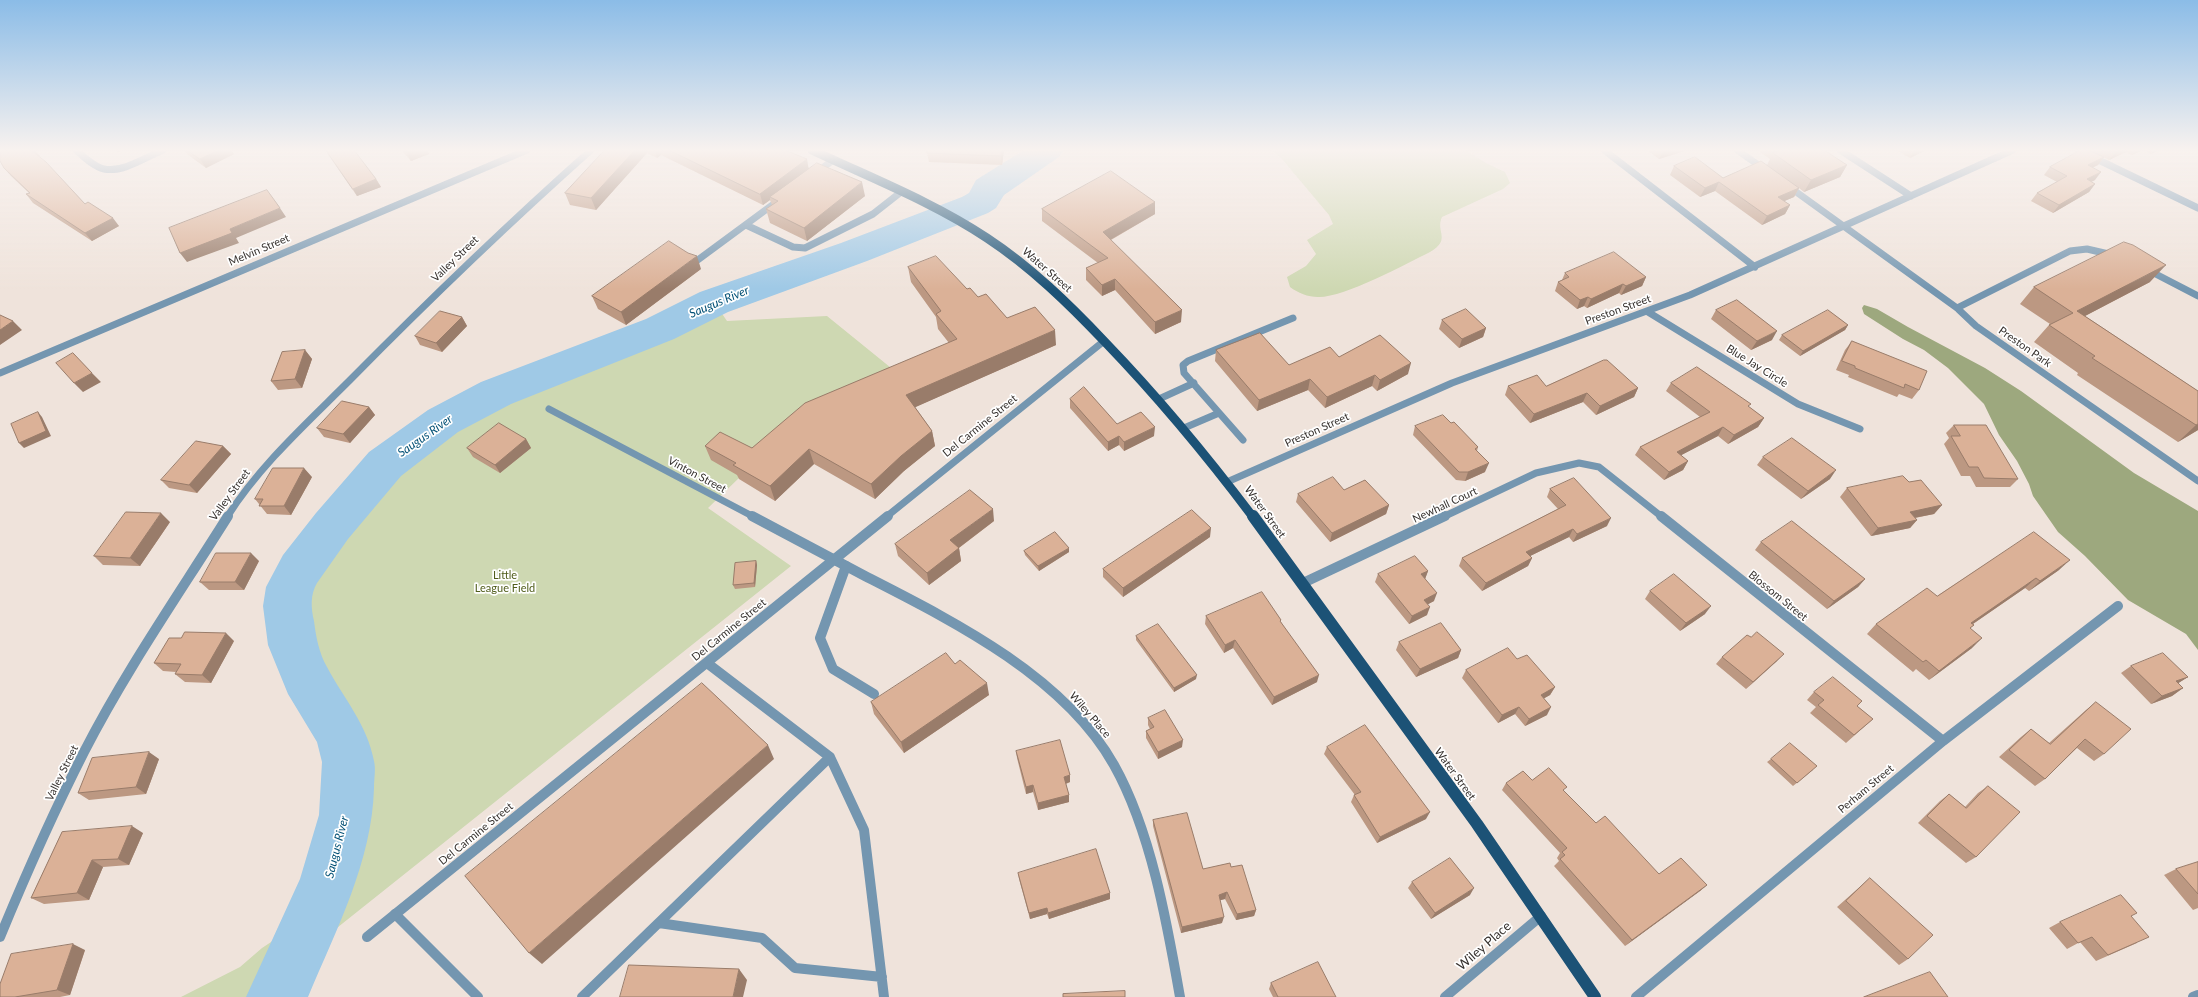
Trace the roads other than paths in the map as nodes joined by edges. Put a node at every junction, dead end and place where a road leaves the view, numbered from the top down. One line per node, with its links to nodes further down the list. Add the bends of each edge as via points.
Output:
1 (417, 197): 22 (street, Melvin Street)
2 (539, 197): 44 (street, Valley Street, via 380,349 290,440 233,508 142,651 85,751 39,845)
3 (784, 197): 11 (street)
4 (895, 197): 11 (street, via 871,216 805,248 793,248)
5 (910, 197): 21 (main road, Water Street, via 961,223 1006,252 1037,276)
6 (1665, 197): 15 (street)
7 (1802, 197): 12 (street, Preston Park)
8 (1910, 197): 12 (street, Preston Street)
9 (2174, 197): 10 (street)
10 (2198, 208)
11 (746, 225): 14 (street)
12 (1844, 226): 15 (street, Preston Street); 18 (street, Preston Park)
13 (2122, 259): 18 (street, via 2103,252 2077,248)
14 (695, 262)
15 (1755, 266): 19 (street, Preston Street)
16 (2139, 266): 17 (street)
17 (2198, 296)
18 (1957, 308): 32 (street, Preston Park, via 1976,326)
19 (1648, 312): 28 (street, Blue Jay Circle, via 1798,404); 31 (street, Preston Street, via 1452,384)
20 (1293, 318): 23 (street, via 1186,362 1183,370)
21 (1104, 341): 24 (main road, Water Street); 33 (street, Del Carmine Street)
22 (0, 373)
23 (1194, 383): 24 (street); 26 (street)
24 (1159, 399): 27 (main road, Water Street)
25 (549, 409): 33 (street, Vinton Street)
26 (1219, 413): 27 (street); 29 (street)
27 (1184, 428): 31 (main road, Water Street)
28 (1860, 430)
29 (1243, 440)
30 (1599, 467): 35 (street, Newhall Court, via 1579,463 1536,474); 39 (street, Blossom Street)
31 (1227, 482): 35 (main road, Water Street)
32 (2198, 482)
33 (835, 560): 34 (street, Wiley Place); 37 (street, Del Carmine Street)
34 (846, 566): 38 (street, via 820,638 833,669); 51 (street, Wiley Place, via 1000,653 1058,697 1091,730 1110,757 1135,811 1162,907)
35 (1303, 583): 42 (main road, Water Street)
36 (2118, 606): 39 (street, Perham Street)
37 (706, 664): 40 (street); 41 (street, Del Carmine Street)
38 (874, 694)
39 (1943, 741): 54 (street, Perham Street)
40 (830, 757): 43 (street); 46 (street, via 864,830)
41 (396, 914): 45 (street, Del Carmine Street); 48 (street)
42 (1541, 916): 52 (street, Wiley Place); 53 (main road, Water Street)
43 (659, 923): 46 (street, via 762,938 795,968); 49 (street)
44 (0, 937)
45 (367, 937)
46 (882, 977): 50 (street)
47 (2198, 995): 55 (street)
48 (478, 997)
49 (582, 997)
50 (884, 997)
51 (1180, 997)
52 (1445, 997)
53 (1595, 997)
54 (1636, 997)
55 (2193, 997)

